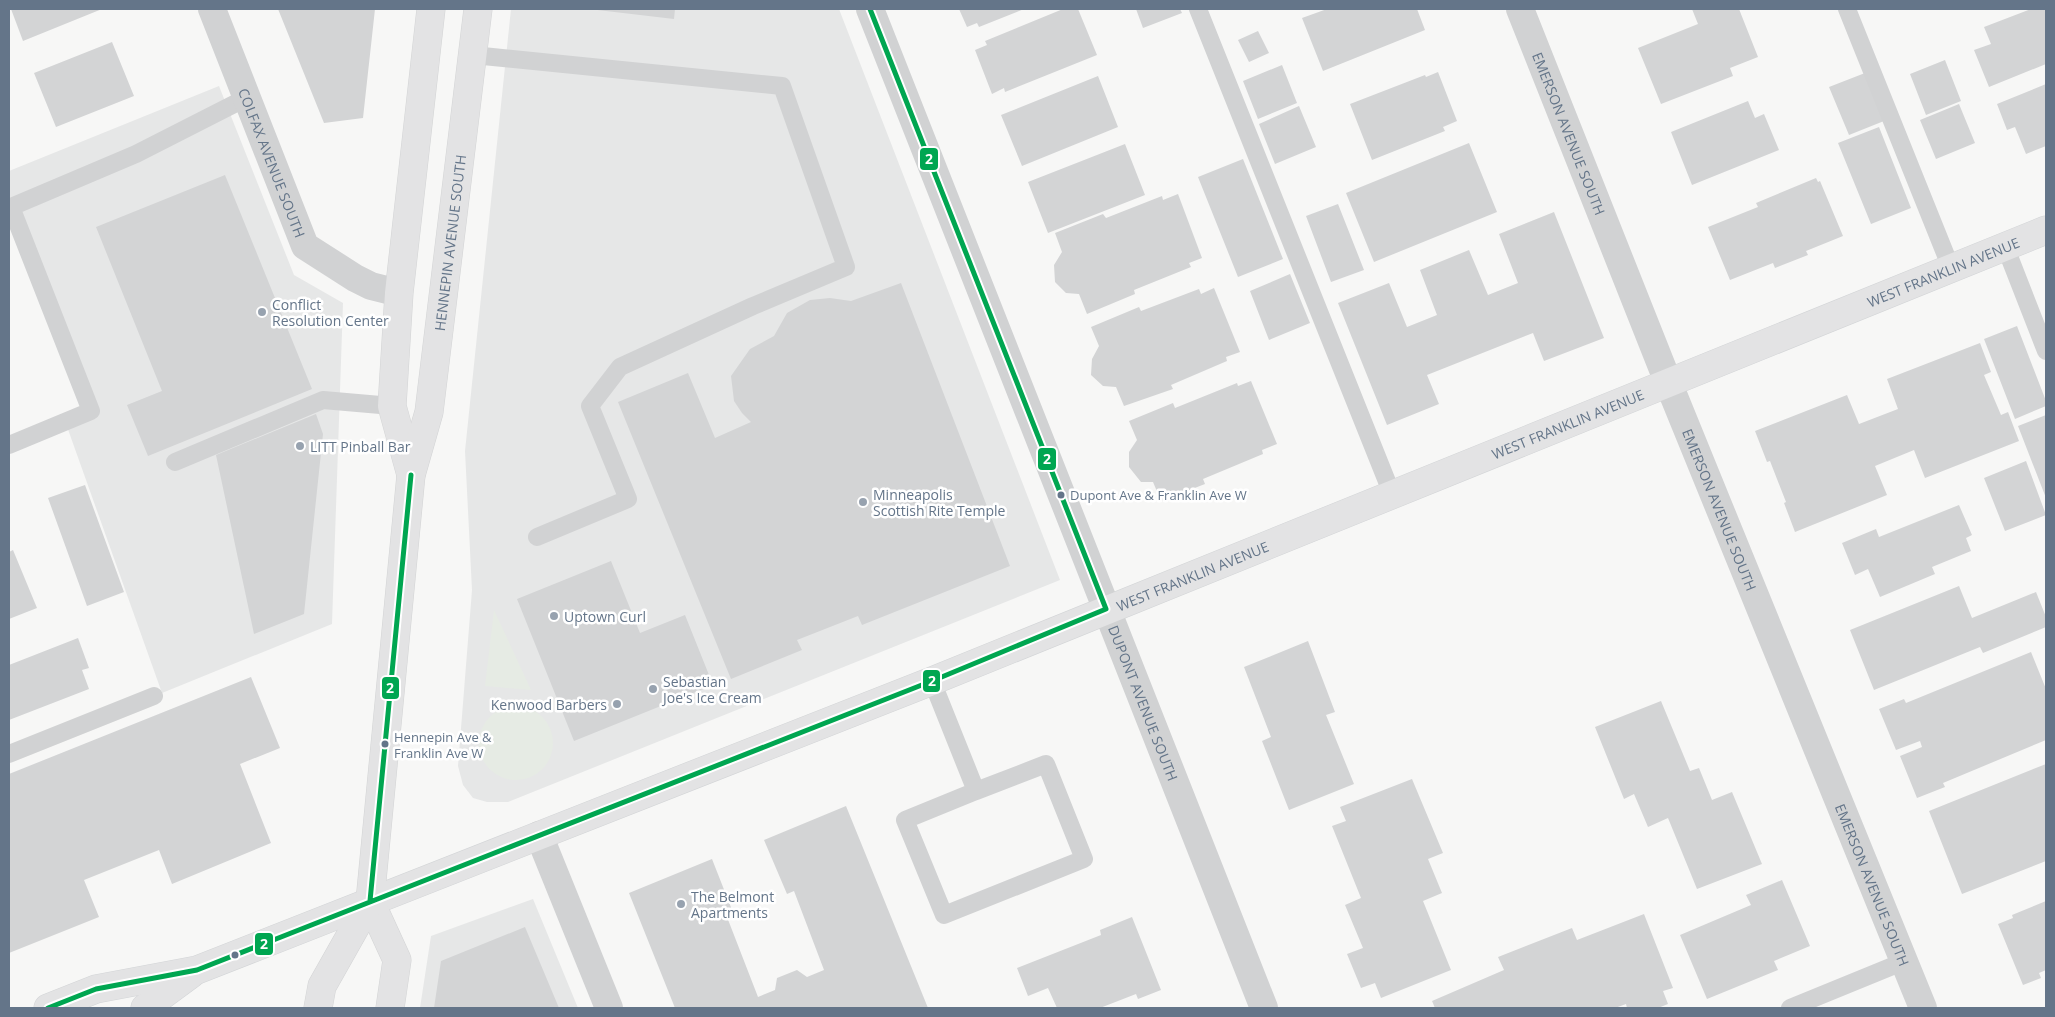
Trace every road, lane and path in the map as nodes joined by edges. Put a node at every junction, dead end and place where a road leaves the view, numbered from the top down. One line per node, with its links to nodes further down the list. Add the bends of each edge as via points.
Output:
1 (212, 9): 9 (street, COLFAX AVENUE SOUTH)
2 (432, 9): 13 (main road, HENNEPIN AVENUE SOUTH)
3 (478, 9): 8 (main road, HENNEPIN AVENUE SOUTH)
4 (870, 9): 22 (street, DUPONT AVENUE SOUTH)
5 (1198, 9): 20 (lane)
6 (1520, 9): 15 (street, EMERSON AVENUE SOUTH)
7 (1847, 9): 12 (lane)
8 (473, 55): 19 (main road, HENNEPIN AVENUE SOUTH, via 430,412); 21 (lane, via 782,86 846,267 620,367 590,406 628,499)
9 (246, 98): 13 (street, COLFAX AVENUE SOUTH, via 305,246 355,278); 17 (lane, via 136,154 11,207 90,411)
10 (2046, 230): 11 (main road, WEST FRANKLIN AVENUE)
11 (2005, 246): 12 (main road, WEST FRANKLIN AVENUE); 14 (lane)
12 (1951, 268): 15 (main road, WEST FRANKLIN AVENUE)
13 (399, 293): 16 (main road, HENNEPIN AVENUE SOUTH)
14 (2046, 351)
15 (1668, 382): 20 (main road, WEST FRANKLIN AVENUE); 29 (street, EMERSON AVENUE SOUTH)
16 (392, 406): 18 (lane, via 323,400); 19 (main road, HENNEPIN AVENUE SOUTH)
17 (9, 445)
18 (175, 462)
19 (411, 475): 28 (main road, HENNEPIN AVENUE SOUTH)
20 (1392, 494): 22 (main road, WEST FRANKLIN AVENUE)
21 (536, 537)
22 (1106, 609): 23 (main road, WEST FRANKLIN AVENUE); 36 (street, DUPONT AVENUE SOUTH)
23 (932, 682): 26 (lane); 27 (main road, WEST FRANKLIN AVENUE)
24 (154, 696): 25 (lane)
25 (9, 754)
26 (976, 792): 26 (lane, via 905,820 944,915 1084,859 1046,764)
27 (539, 835): 28 (main road, WEST FRANKLIN AVENUE); 35 (street)
28 (370, 901): 30 (main road, WEST FRANKLIN AVENUE); 33 (main road, HENNEPIN AVENUE SOUTH, via 322,986); 34 (main road, via 397,960)
29 (1905, 962): 37 (lane); 38 (street, EMERSON AVENUE SOUTH)
30 (197, 970): 31 (main road, WEST FRANKLIN AVENUE, via 96,989); 32 (main road, WEST FRANKLIN AVENUE)
31 (48, 1008)
32 (146, 1008)
33 (318, 1008)
34 (390, 1008)
35 (609, 1008)
36 (1264, 1008)
37 (1790, 1008)
38 (1923, 1008)

